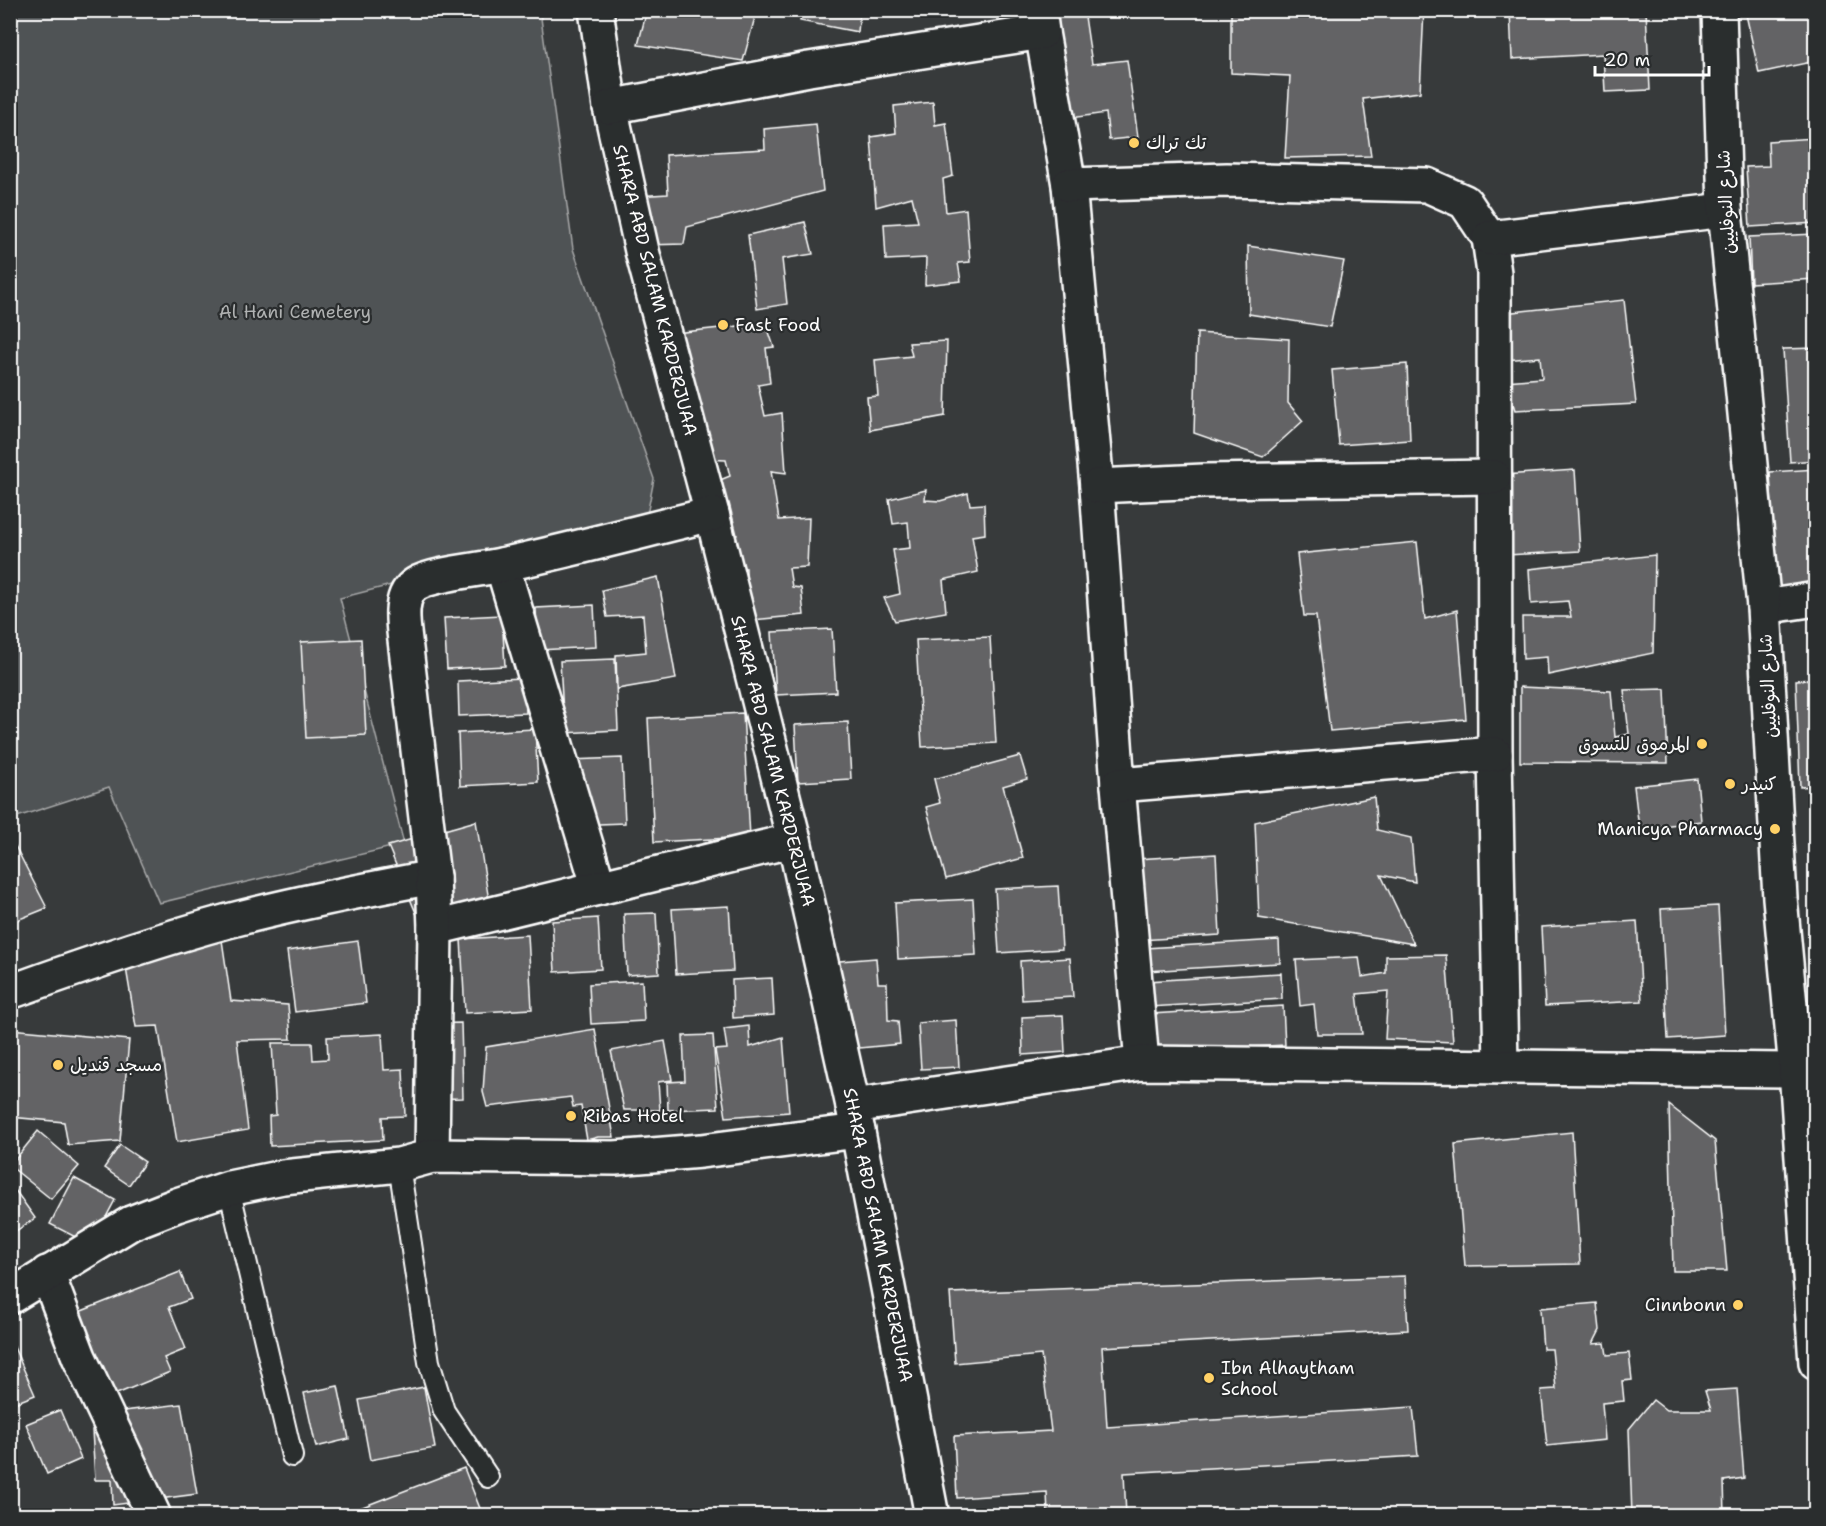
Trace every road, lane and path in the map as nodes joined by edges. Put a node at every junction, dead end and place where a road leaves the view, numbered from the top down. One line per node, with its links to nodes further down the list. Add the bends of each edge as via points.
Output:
1 (596, 10): 4 (street, SHARA ABD SALAM KARDERJUAA)
2 (1719, 10): 6 (street, شارع النوفليين)
3 (1041, 21): 4 (street); 5 (street)
4 (610, 107): 10 (street, SHARA ABD SALAM KARDERJUAA, via 642,251)
5 (1069, 184): 7 (street, via 1227,180 1426,185 1465,202); 9 (street)
6 (1725, 210): 7 (street); 13 (street, شارع النوفليين)
7 (1489, 238): 8 (street, via 1494,273)
8 (1494, 477): 9 (street); 14 (street)
9 (1097, 486): 15 (street)
10 (712, 514): 11 (street); 16 (street, SHARA ABD SALAM KARDERJUAA)
11 (502, 565): 17 (street, via 414,585 403,610); 18 (street)
12 (1815, 599): 13 (street)
13 (1764, 607): 23 (street, شارع النوفليين, via 1780,898)
14 (1495, 754): 15 (street); 22 (street)
15 (1118, 785): 21 (street)
16 (794, 840): 18 (street); 24 (street, SHARA ABD SALAM KARDERJUAA)
17 (433, 877): 19 (street); 20 (street, via 229,921)
18 (599, 888): 19 (street)
19 (435, 928): 25 (street)
20 (10, 992)
21 (1142, 1063): 22 (street); 24 (street)
22 (1501, 1067): 23 (street)
23 (1796, 1070): 30 (street, شارع النوفليين)
24 (856, 1119): 25 (street, via 701,1151 615,1158); 35 (street, SHARA ABD SALAM KARDERJUAA)
25 (432, 1156): 26 (street)
26 (399, 1165): 27 (street, via 283,1177); 33 (lane, via 429,1362 444,1411)
27 (229, 1188): 28 (street, via 131,1223); 32 (lane)
28 (47, 1273): 29 (street); 34 (street, via 80,1357)
29 (10, 1297)
30 (1814, 1309): 31 (street, شارع النوفليين)
31 (1815, 1363)
32 (292, 1456)
33 (488, 1477)
34 (154, 1515)
35 (932, 1515)

